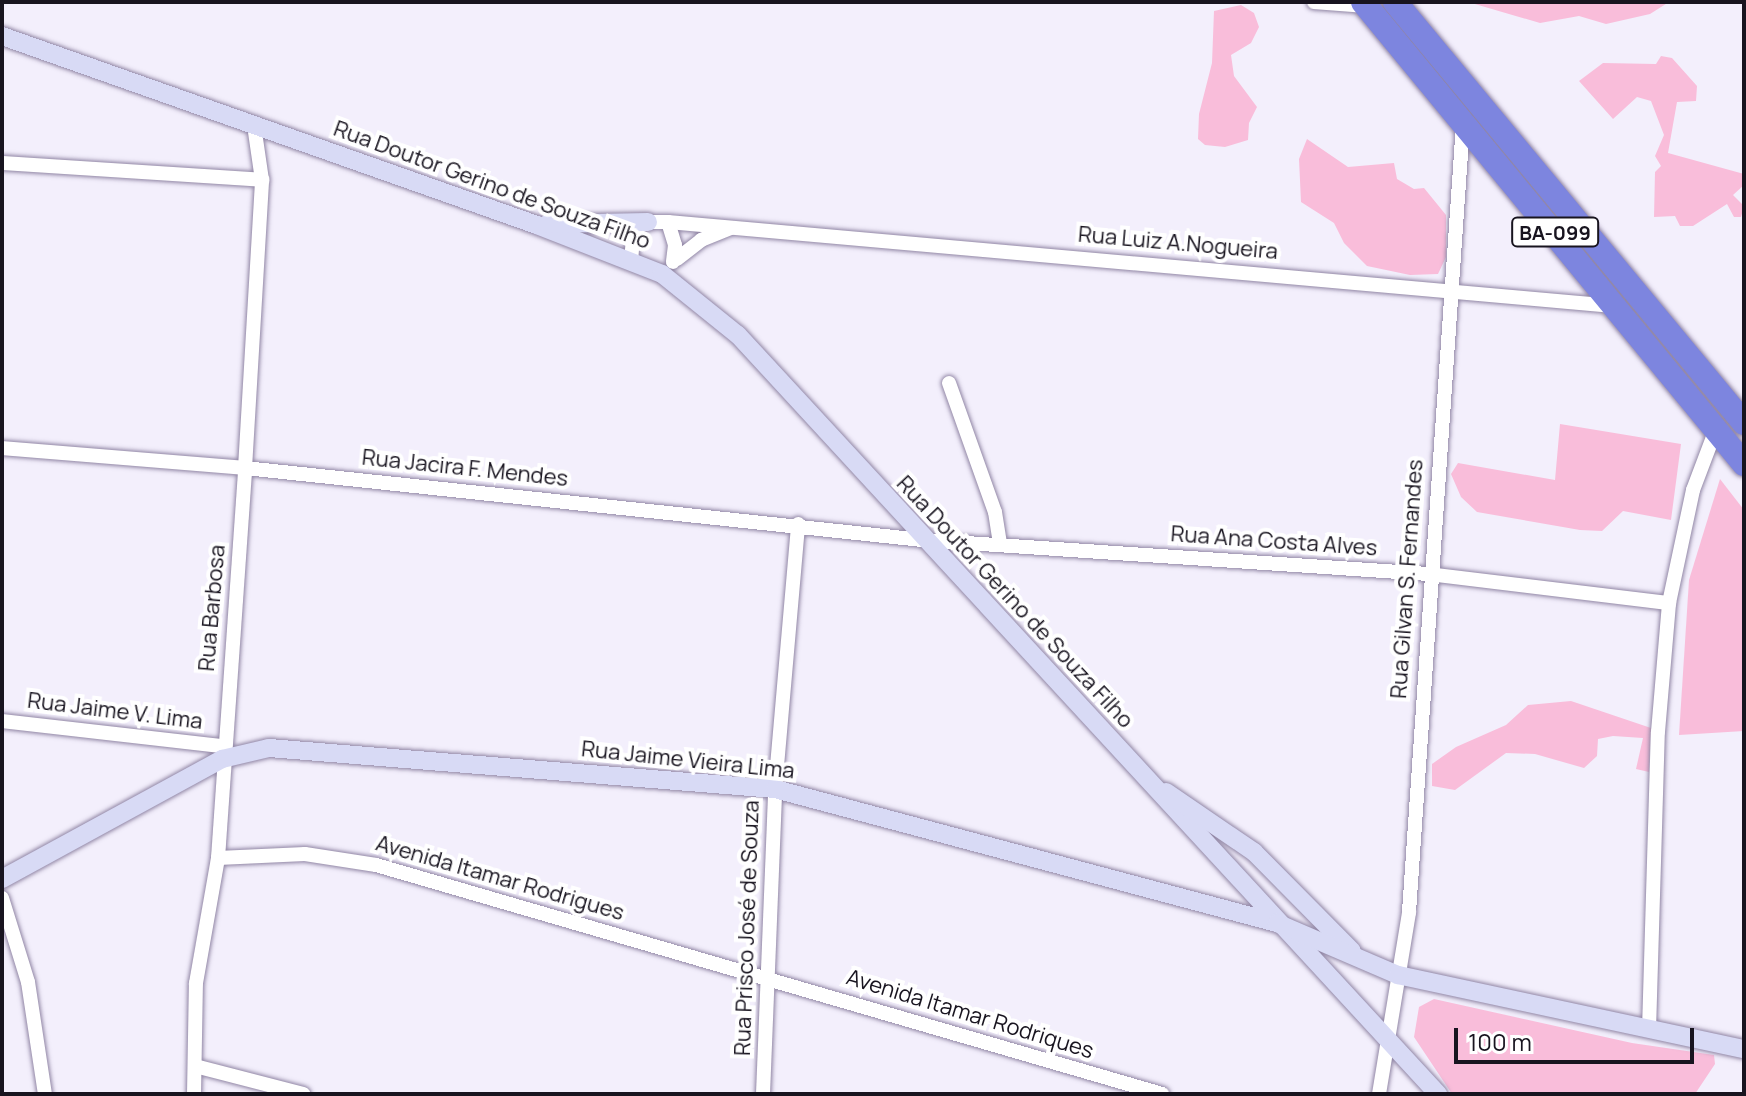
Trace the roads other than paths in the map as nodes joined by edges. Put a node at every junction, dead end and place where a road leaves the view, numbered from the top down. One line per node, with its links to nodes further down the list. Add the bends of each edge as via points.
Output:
1 (1314, 2): 3 (street)
2 (1395, 2): 19 (highway, BA-099)
3 (1364, 4): 5 (highway, BA-099)
4 (2, 36): 6 (main road, Rua Doutor Gerino de Souza Filho)
5 (1463, 122): 16 (street, Rua Gilvan S. Fernandes); 17 (highway, BA-099)
6 (254, 125): 8 (street, Rua Barbosa); 11 (main road, Rua Doutor Gerino de Souza Filho)
7 (2, 163): 8 (street)
8 (262, 180): 23 (street, Rua Barbosa)
9 (648, 222): 10 (street, Rua Luiz A.Nogueira); 11 (main road); 14 (street, via 634,229 629,240)
10 (668, 222): 12 (street, Rua Luiz A.Nogueira); 13 (street)
11 (537, 225): 14 (main road, Rua Doutor Gerino de Souza Filho)
12 (735, 226): 13 (street, Rua Luiz A.Nogueira, via 701,240); 16 (street, Rua Luiz A.Nogueira)
13 (677, 259): 15 (street, Rua Luiz A.Nogueira)
14 (631, 261): 15 (main road, Rua Doutor Gerino de Souza Filho)
15 (662, 274): 25 (main road, Rua Doutor Gerino de Souza Filho, via 738,335)
16 (1451, 288): 17 (street, Rua Luiz A.Nogueira); 27 (street, Rua Gilvan S. Fernandes)
17 (1618, 306): 20 (highway, BA-099)
18 (949, 383): 26 (street, via 991,501)
19 (1744, 423)
20 (1716, 429): 22 (highway, BA-099); 28 (street, via 1693,490)
21 (2, 448): 23 (street, Rua Jacira F. Mendes)
22 (1744, 464)
23 (245, 468): 24 (street, Rua Jacira F. Mendes); 30 (street, Rua Barbosa)
24 (798, 524): 25 (street, Rua Jacira F. Mendes); 32 (street, Rua Prisco José de Souza)
25 (922, 540): 26 (street, Rua Ana Costa Alves); 31 (main road, Rua Doutor Gerino de Souza Filho)
26 (1000, 544): 27 (street, Rua Ana Costa Alves)
27 (1428, 574): 28 (street, Rua Ana Costa Alves); 39 (street, Rua Gilvan S. Fernandes, via 1409,912)
28 (1669, 603): 40 (street, via 1658,732)
29 (2, 721): 30 (street, Rua Jaime V. Lima)
30 (222, 752): 32 (main road, Rua Jaime Vieira Lima, via 302,749); 33 (street, Rua Barbosa); 34 (main road, Rua Jaime Vieira Lima)
31 (1150, 782): 36 (main road, Rua Doutor Gerino de Souza Filho); 37 (main road, Rua Doutor Gerino de Souza Filho, via 1254,852)
32 (775, 789): 36 (main road, Rua Jaime Vieira Lima); 38 (street, Rua Prisco José de Souza)
33 (218, 858): 38 (street, Avenida Itamar Rodrigues, via 342,858); 43 (street, Rua Barbosa, via 196,983)
34 (2, 879)
35 (2, 898): 44 (street, via 28,982)
36 (1277, 923): 37 (main road, Rua Jaime Vieira Lima); 41 (main road, Rua Doutor Gerino de Souza Filho)
37 (1357, 957): 39 (main road, Rua Jaime Vieira Lima)
38 (766, 975): 47 (street, Rua Prisco José de Souza); 48 (street, Avenida Itamar Rodriques)
39 (1398, 975): 40 (main road, Rua Jaime Vieira Lima); 41 (street, Rua Gilvan S. Fernandes)
40 (1649, 1030): 42 (main road, Rua Jaime Vieira Lima)
41 (1386, 1038): 49 (street, Rua Gilvan S. Fernandes); 50 (main road, Rua Doutor Gerino de Souza Filho)
42 (1744, 1049)
43 (195, 1066): 45 (street, Rua Barbosa); 46 (street)
44 (45, 1094)
45 (194, 1094)
46 (303, 1094)
47 (763, 1094)
48 (1162, 1094)
49 (1379, 1094)
50 (1438, 1094)

